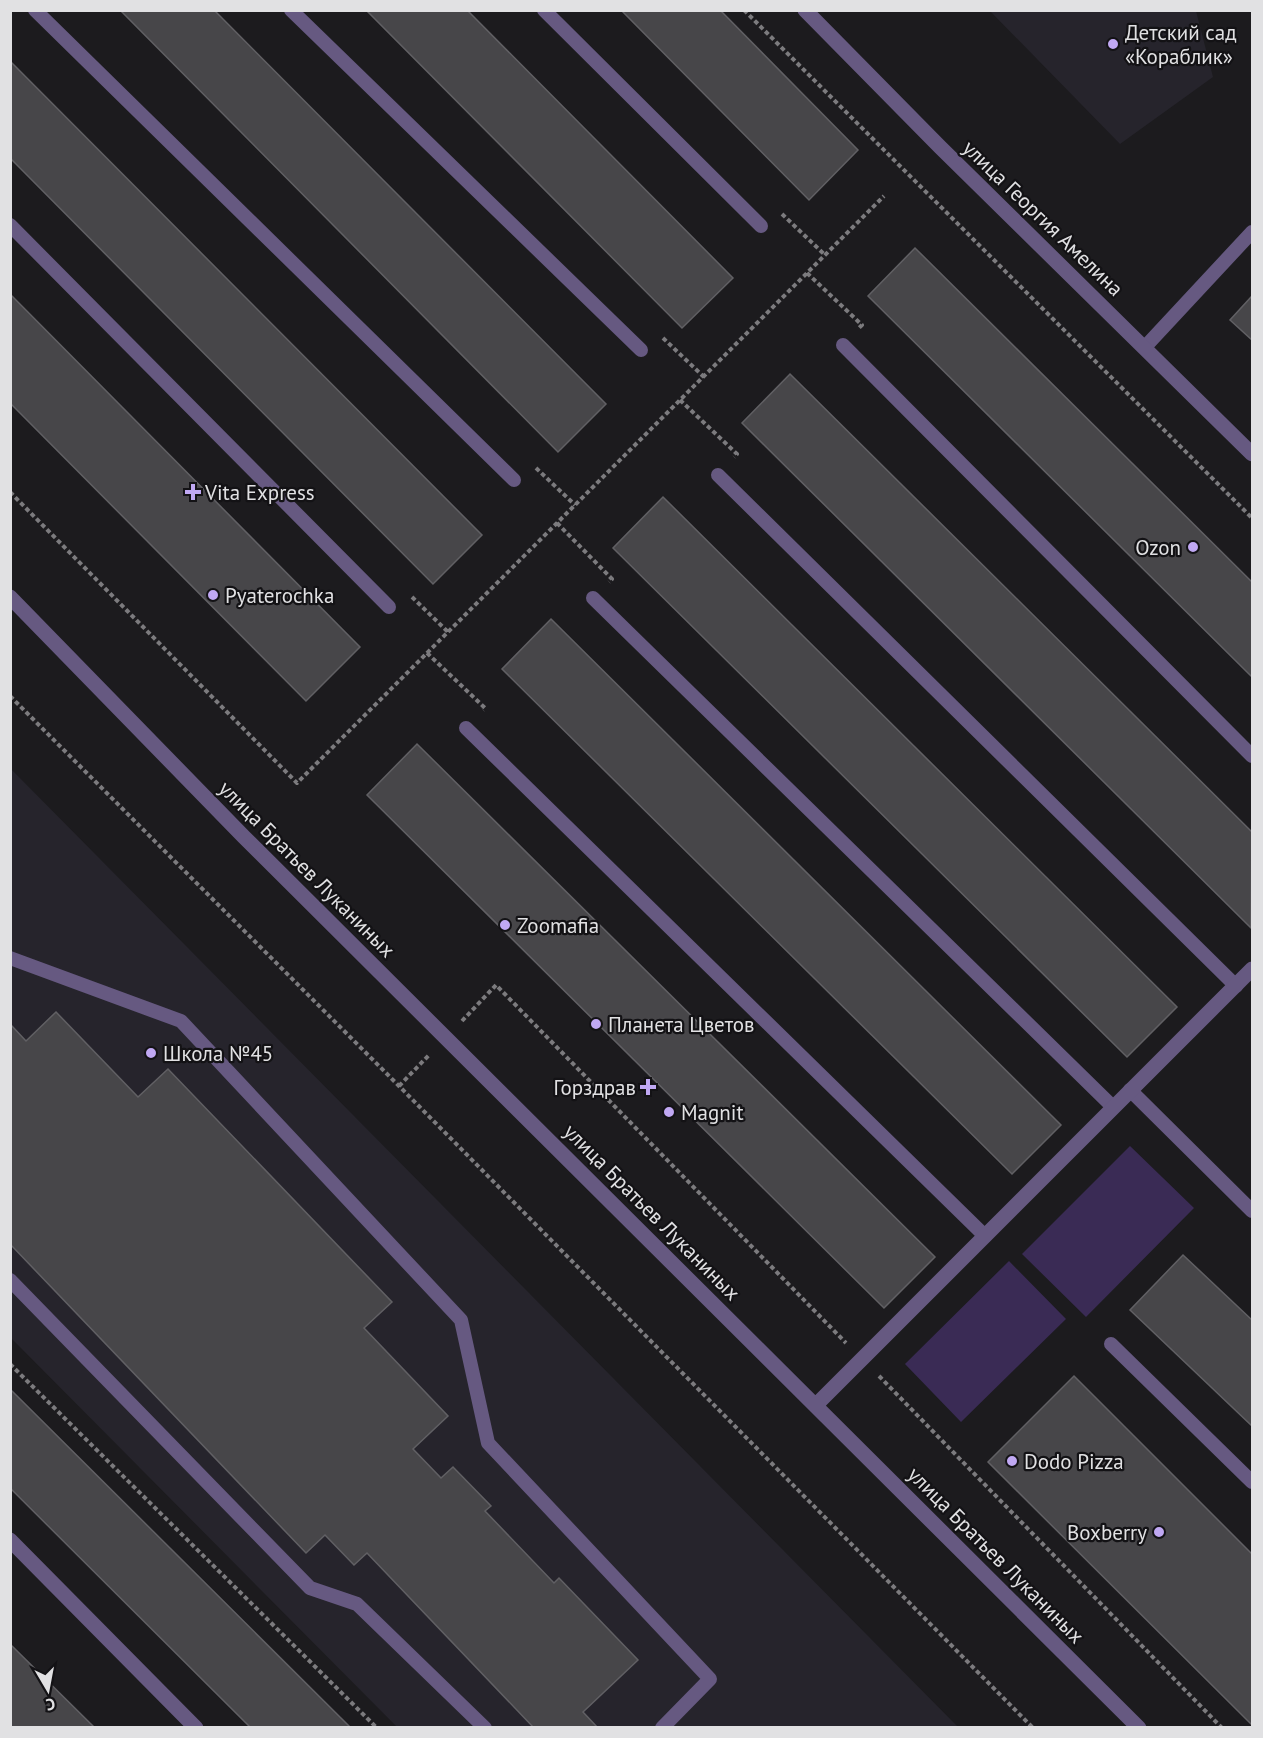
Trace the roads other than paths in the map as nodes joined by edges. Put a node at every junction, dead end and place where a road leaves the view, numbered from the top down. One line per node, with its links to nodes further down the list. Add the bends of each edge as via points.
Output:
1 (35, 10): 13 (lane)
2 (291, 10): 10 (lane)
3 (544, 10): 6 (lane)
4 (805, 10): 9 (street, улица Георгия Амелина)
5 (10, 225): 16 (lane)
6 (761, 226)
7 (1252, 232): 9 (lane)
8 (843, 345): 18 (lane)
9 (1145, 346): 11 (street, улица Георгия Амелина)
10 (641, 350)
11 (1252, 454)
12 (718, 475): 21 (lane)
13 (514, 480)
14 (10, 597): 28 (street, улица Братьев Луканиных, via 244,837)
15 (593, 598): 23 (lane)
16 (389, 607)
17 (466, 728): 25 (lane)
18 (1252, 756)
19 (10, 958): 31 (lane, via 181,1021 460,1320 488,1443 710,1679)
20 (1252, 969): 21 (street)
21 (1236, 986): 22 (street)
22 (1130, 1090): 23 (street); 24 (lane)
23 (1113, 1107): 25 (street)
24 (1252, 1211)
25 (986, 1236): 28 (street)
26 (10, 1280): 33 (lane, via 310,1588 357,1604)
27 (1111, 1344): 29 (lane)
28 (816, 1405): 34 (street, улица Братьев Луканиных)
29 (1252, 1482)
30 (10, 1540): 32 (street)
31 (668, 1725)
32 (196, 1728)
33 (484, 1728)
34 (1139, 1728)

